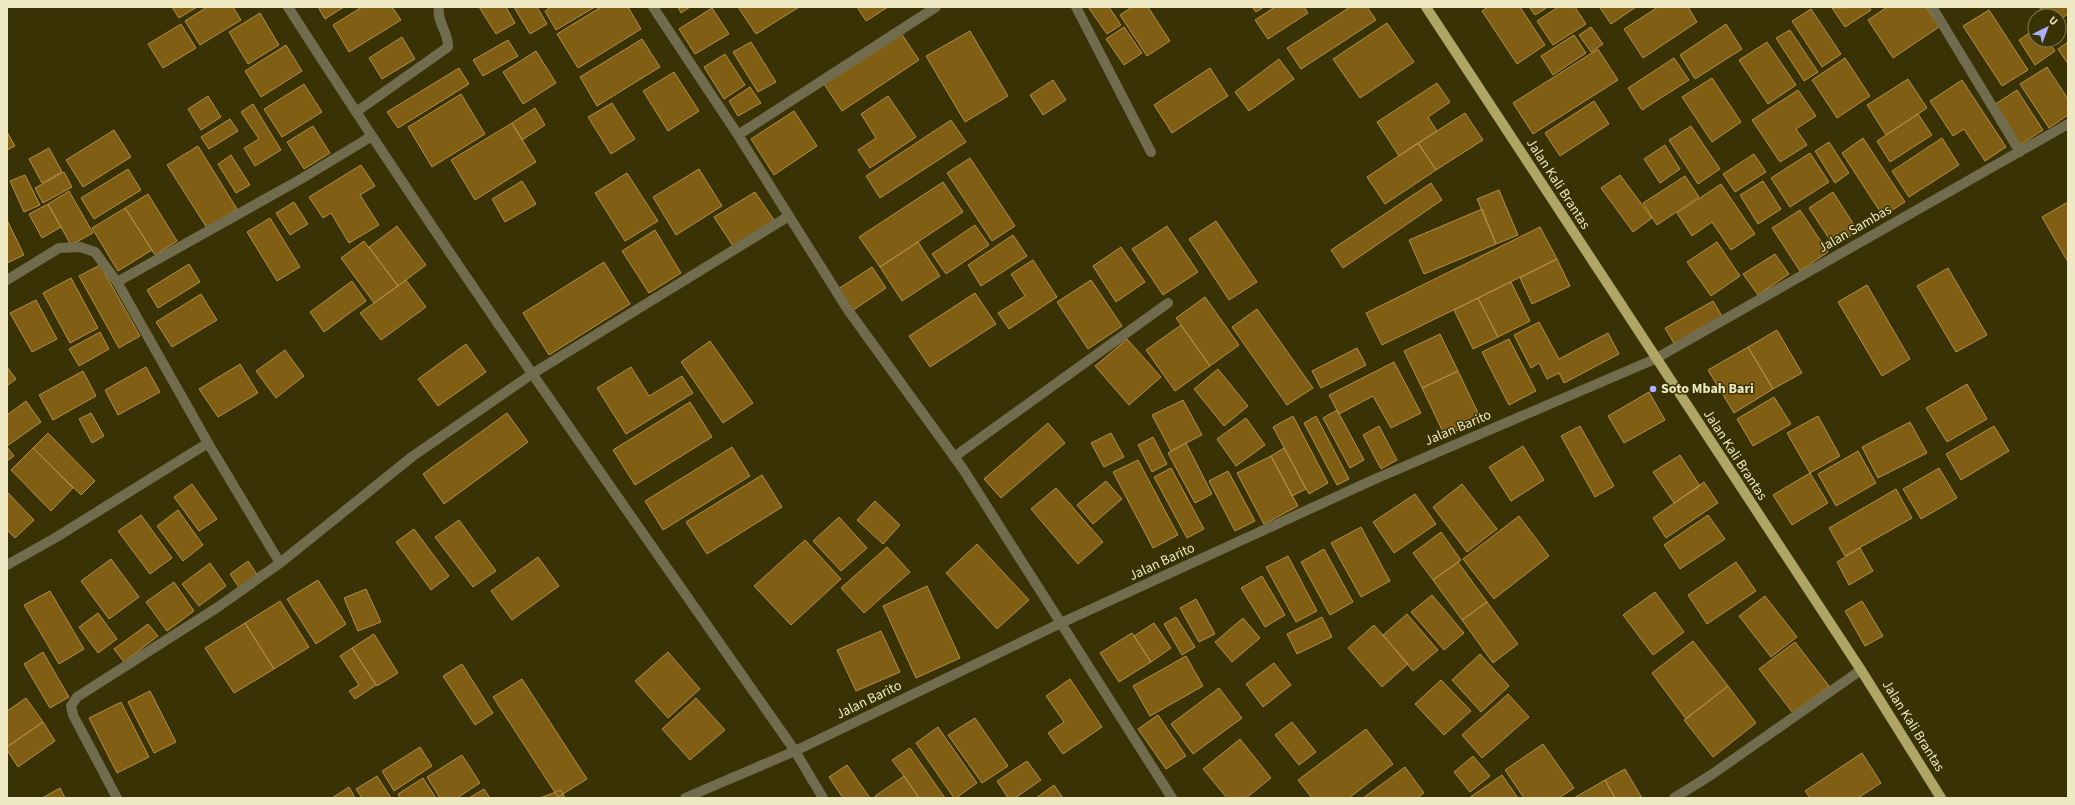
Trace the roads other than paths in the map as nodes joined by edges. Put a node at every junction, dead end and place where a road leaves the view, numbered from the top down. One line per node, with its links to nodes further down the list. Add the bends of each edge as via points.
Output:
1 (288, 7): 8 (street)
2 (439, 7): 8 (street, via 438,14 448,39 448,47)
3 (653, 7): 10 (street)
4 (936, 7): 10 (street)
5 (1076, 7): 12 (street)
6 (1426, 7): 18 (main road, Jalan Kali Brantas)
7 (1932, 7): 13 (street)
8 (356, 112): 11 (street)
9 (2068, 124): 13 (street, Jalan Sambas)
10 (738, 135): 14 (street)
11 (372, 136): 16 (street, via 301,179); 19 (street)
12 (1151, 152)
13 (2020, 152): 18 (street, Jalan Sambas)
14 (789, 216): 19 (street); 21 (street, via 848,310)
15 (7, 280): 16 (street, via 59,248 80,247 94,252)
16 (117, 282): 20 (street)
17 (1168, 303): 21 (street)
18 (1656, 359): 24 (street, Jalan Barito, via 1375,479); 25 (main road, Jalan Kali Brantas)
19 (532, 374): 22 (street, via 413,456); 26 (street)
20 (208, 444): 22 (street); 23 (street)
21 (954, 457): 24 (street)
22 (280, 563): 27 (street, via 218,607 77,697 71,706 73,715)
23 (7, 565)
24 (1061, 624): 26 (street, Jalan Barito); 30 (street)
25 (1861, 670): 31 (street, via 1711,776); 32 (main road, Jalan Kali Brantas)
26 (795, 751): 28 (street, Jalan Barito); 29 (street)
27 (117, 798)
28 (685, 798)
29 (823, 798)
30 (1172, 798)
31 (1674, 798)
32 (1941, 798)

